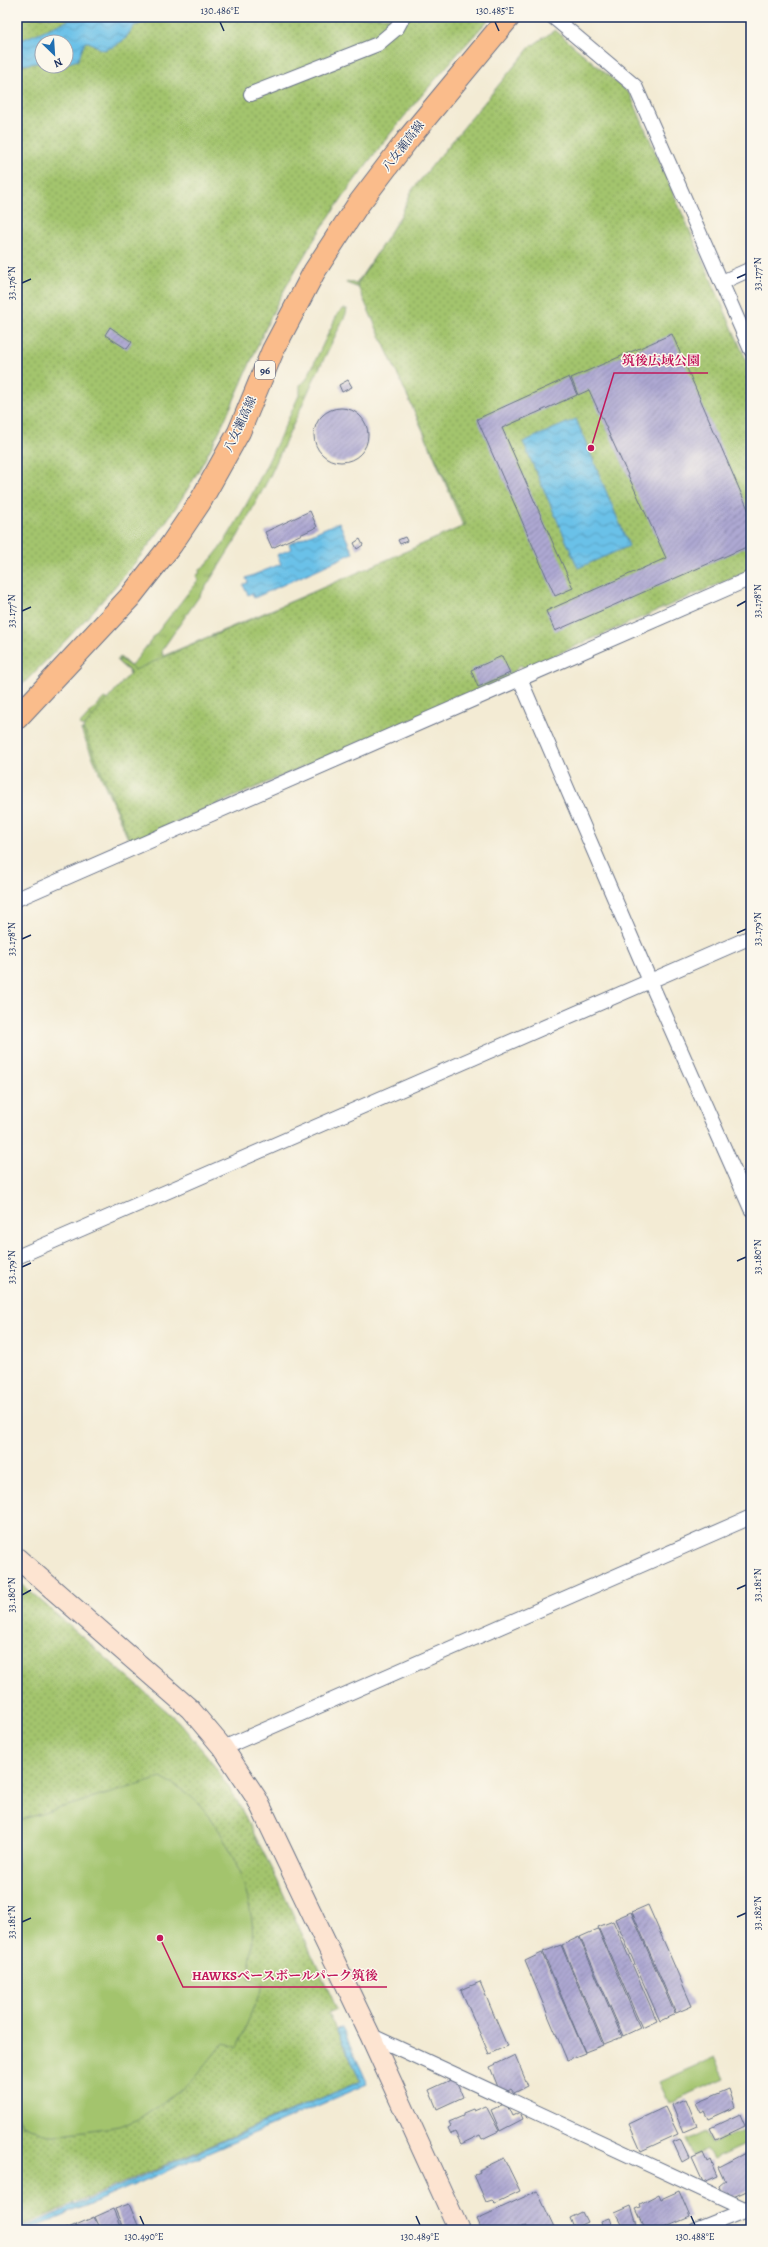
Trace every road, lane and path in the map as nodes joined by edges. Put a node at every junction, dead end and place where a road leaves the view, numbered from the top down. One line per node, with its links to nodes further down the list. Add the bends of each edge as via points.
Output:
1 (403, 17): 4 (street, via 397,28 378,44)
2 (509, 17): 10 (main road, 八女瀬高線 / 96, via 403,145 357,206 318,265 273,350 239,432 200,502 171,545 130,597)
3 (553, 17): 6 (street, via 635,86)
4 (251, 94)
5 (751, 269): 6 (street)
6 (722, 282): 7 (street)
7 (751, 350)
8 (751, 578): 9 (street)
9 (520, 679): 11 (street); 13 (street)
10 (17, 718)
11 (17, 899)
12 (751, 937): 13 (street)
13 (650, 981): 14 (street); 15 (street)
14 (751, 1209)
15 (17, 1257)
16 (751, 1517): 18 (street)
17 (17, 1558): 18 (street, via 190,1709)
18 (223, 1748): 19 (street, via 256,1799)
19 (370, 2035): 20 (street); 21 (street)
20 (749, 2209): 22 (street)
21 (459, 2230)
22 (696, 2230)

